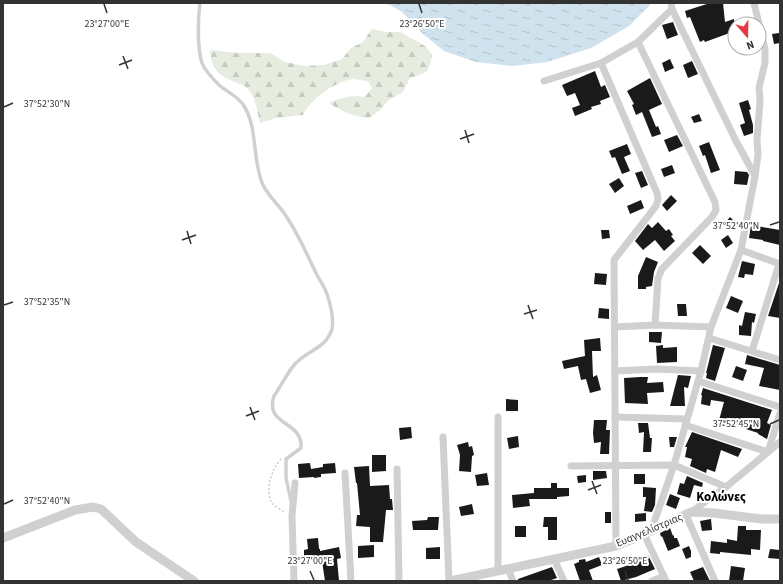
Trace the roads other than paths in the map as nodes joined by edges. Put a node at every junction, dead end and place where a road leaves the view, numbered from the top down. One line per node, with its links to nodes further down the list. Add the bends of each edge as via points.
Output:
1 (200, 3): 36 (lane, via 198,21 202,64 210,76 237,97 244,106 250,120 259,174 264,186 300,239 328,295 332,314 330,336 323,345 296,363 272,402 273,411 299,435 302,441 301,448 286,459 286,478)
2 (754, 3): 4 (street)
3 (672, 6): 5 (street); 9 (street)
4 (757, 16)
5 (638, 42): 7 (street); 12 (street, via 716,210 662,269 658,278)
6 (765, 56): 9 (street, via 759,88 758,155)
7 (601, 63): 8 (street); 13 (street, via 658,199 656,206 614,260)
8 (544, 81)
9 (755, 176): 10 (street)
10 (741, 250): 11 (street); 14 (street)
11 (780, 264): 16 (street)
12 (655, 325): 13 (street); 14 (street)
13 (615, 327): 18 (street)
14 (711, 327): 15 (street)
15 (709, 338): 16 (street); 19 (street)
16 (752, 351): 17 (street)
17 (780, 360)
18 (615, 371): 19 (street); 24 (street)
19 (701, 371): 20 (street)
20 (698, 381): 21 (street); 25 (street)
21 (780, 407)
22 (780, 413): 28 (street)
23 (498, 417): 44 (street)
24 (615, 417): 25 (street); 29 (street)
25 (686, 422): 28 (street); 31 (street)
26 (443, 437): 51 (street)
27 (780, 442): 28 (street)
28 (768, 452): 35 (street)
29 (615, 465): 30 (street); 31 (street); 41 (street)
30 (571, 466)
31 (674, 466): 35 (street); 39 (street)
32 (397, 469): 50 (street)
33 (345, 473): 49 (street)
34 (296, 483): 36 (street)
35 (726, 487): 37 (street)
36 (293, 505): 48 (street)
37 (688, 513): 38 (street, Ευαγγελίστριας); 39 (street, Ευαγγελίστριας); 55 (street)
38 (780, 519)
39 (648, 532): 41 (street, Ευαγγελίστριας); 45 (street)
40 (3, 538): 47 (street, via 82,508 93,507 100,509 136,542)
41 (616, 546): 42 (street, Ευαγγελίστριας)
42 (554, 559): 43 (street, Ευαγγελίστριας); 53 (street)
43 (508, 568): 44 (street, Ευαγγελίστριας); 52 (street)
44 (498, 570): 46 (street, Ευαγγελίστριας)
45 (665, 579): 54 (street)
46 (461, 580): 51 (street, Ευαγγελίστριας)
47 (194, 581)
48 (294, 581)
49 (351, 581)
50 (399, 581)
51 (449, 581)
52 (513, 581)
53 (564, 581)
54 (652, 581)
55 (715, 581)

